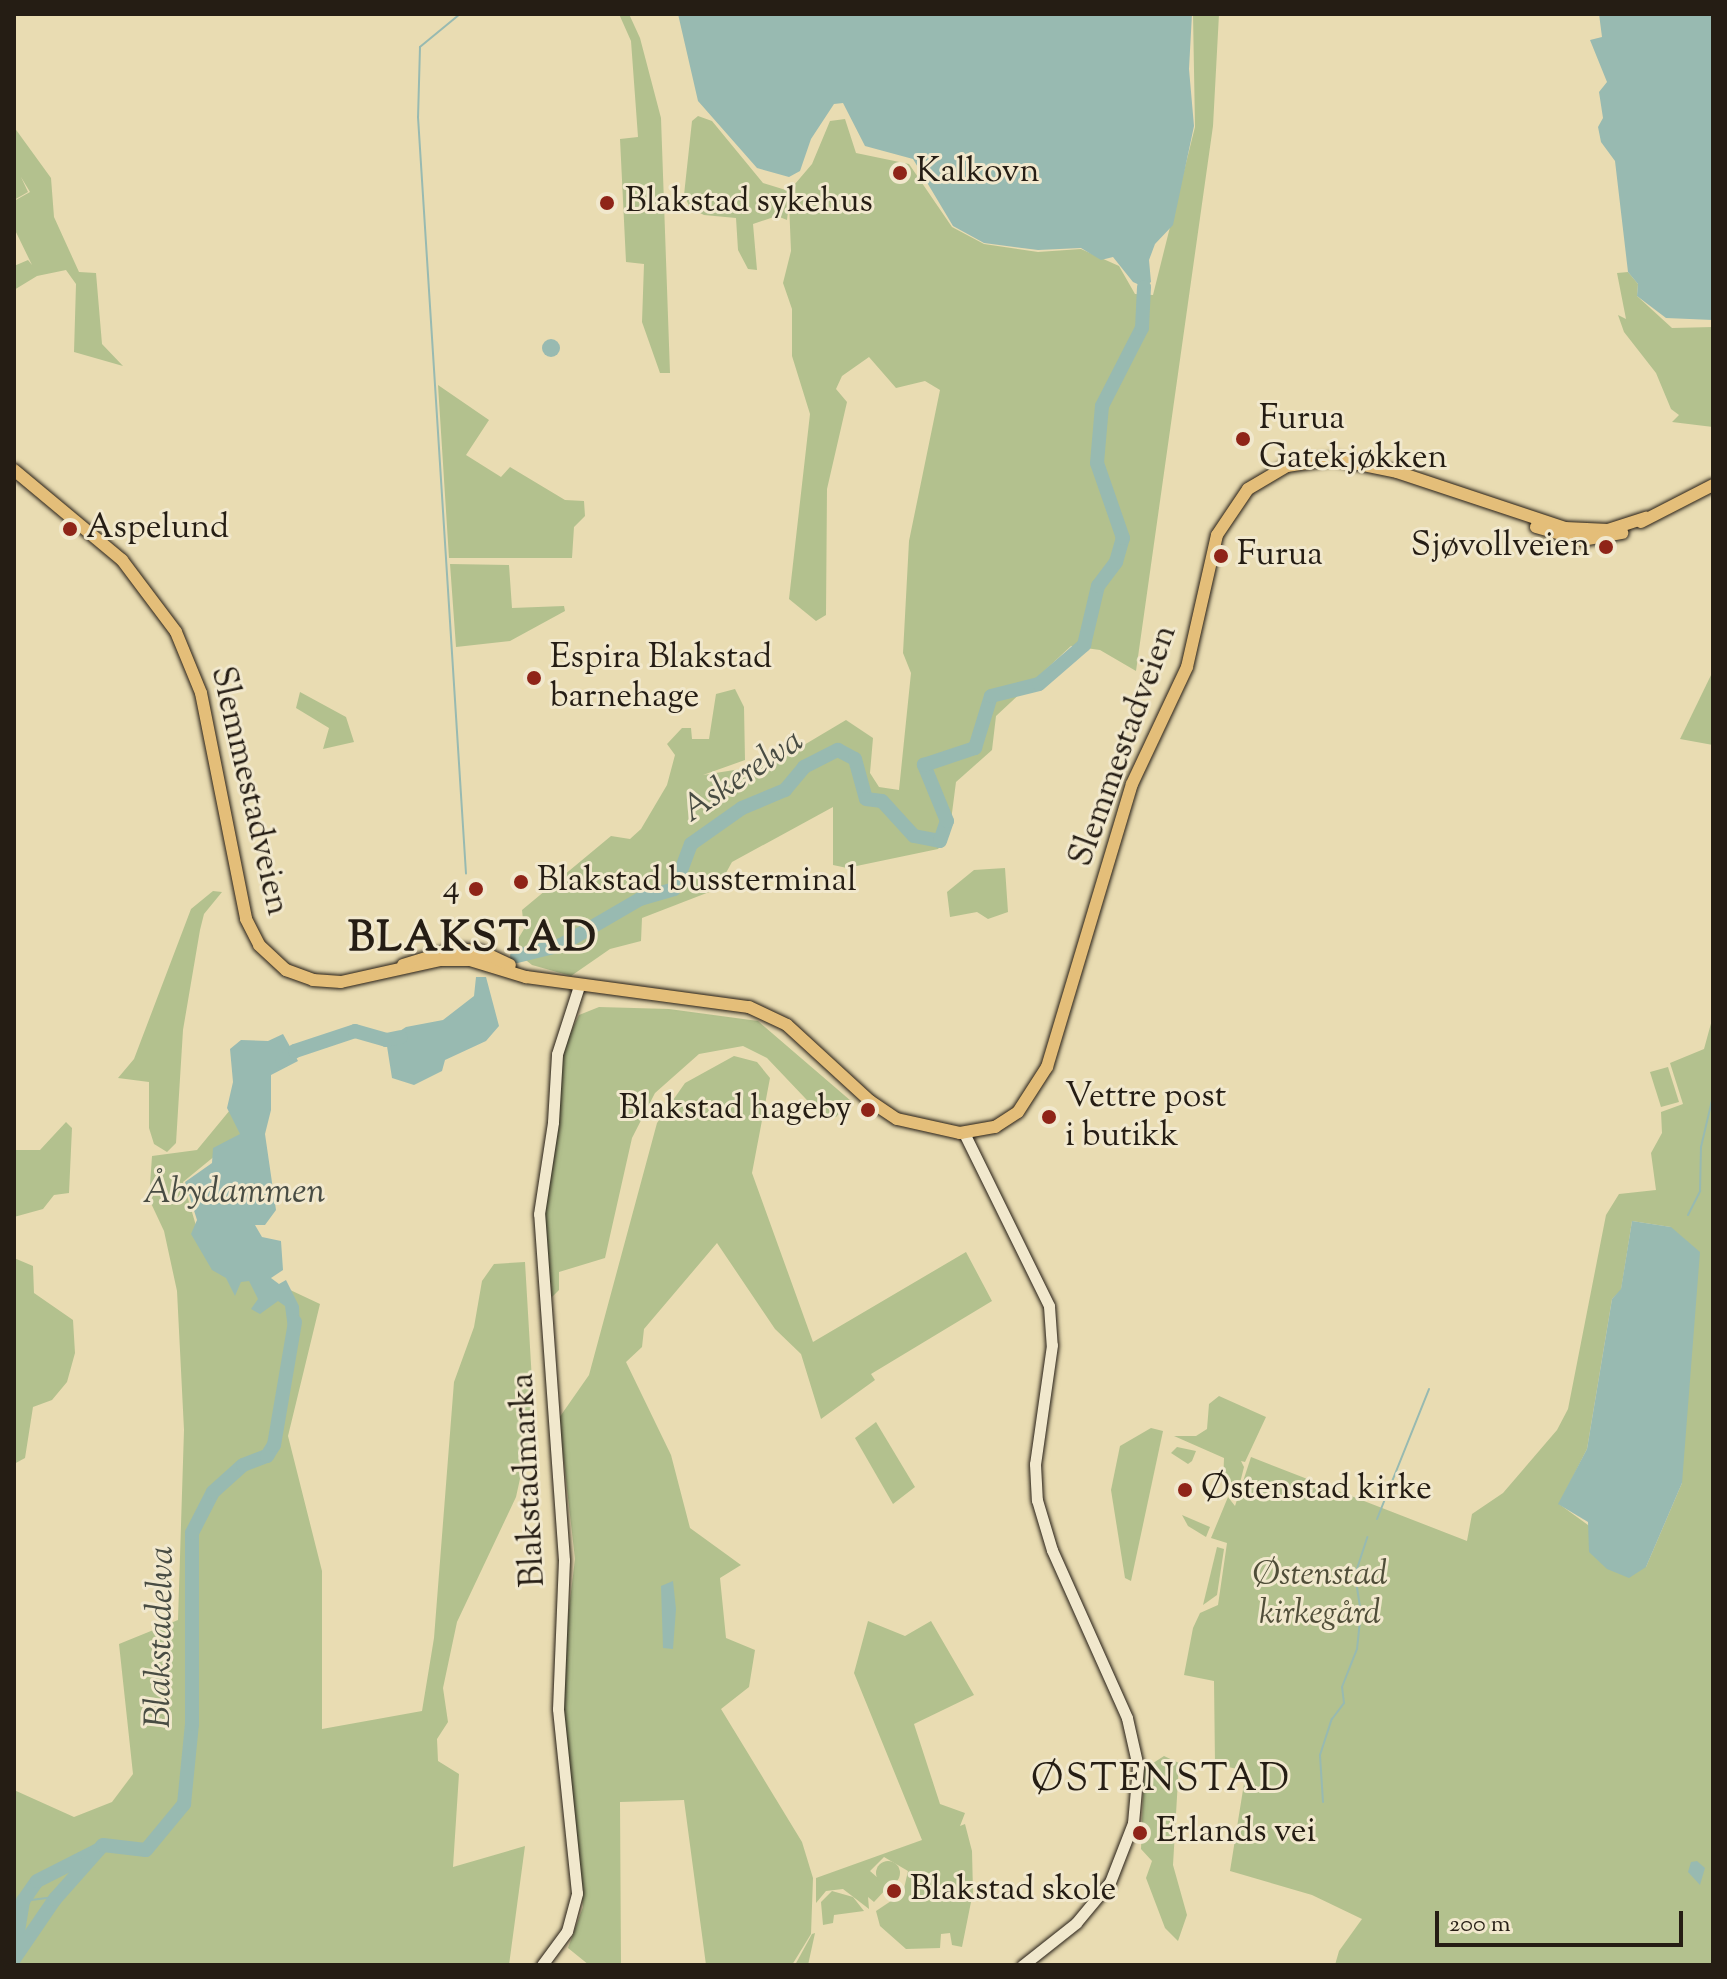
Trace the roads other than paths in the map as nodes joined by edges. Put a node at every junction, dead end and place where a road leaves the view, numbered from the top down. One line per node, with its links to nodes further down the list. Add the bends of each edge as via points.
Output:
1 (14, 470): 3 (main road, Slemmestadveien, via 133,571 182,643 207,718 241,902 259,945 286,970 320,982 350,982 400,967 470,960)
2 (1713, 485): 4 (main road, Slemmestadveien, via 1607,538 1573,540 1397,472 1323,459 1280,469 1238,500 1217,535 1187,667 1132,784 1047,1067 1018,1112)
3 (579, 986): 4 (main road, Slemmestadveien, via 763,1012 787,1025 897,1119); 5 (main road, Blakstadmarka, via 559,1042 539,1214 564,1560 558,1709 577,1893 567,1931)
4 (968, 1133): 6 (main road, via 972,1152 1049,1306 1052,1345 1035,1464 1037,1500 1052,1550 1125,1711 1138,1767 1133,1823 1110,1882 1076,1923)
5 (542, 1965)
6 (1023, 1965)

